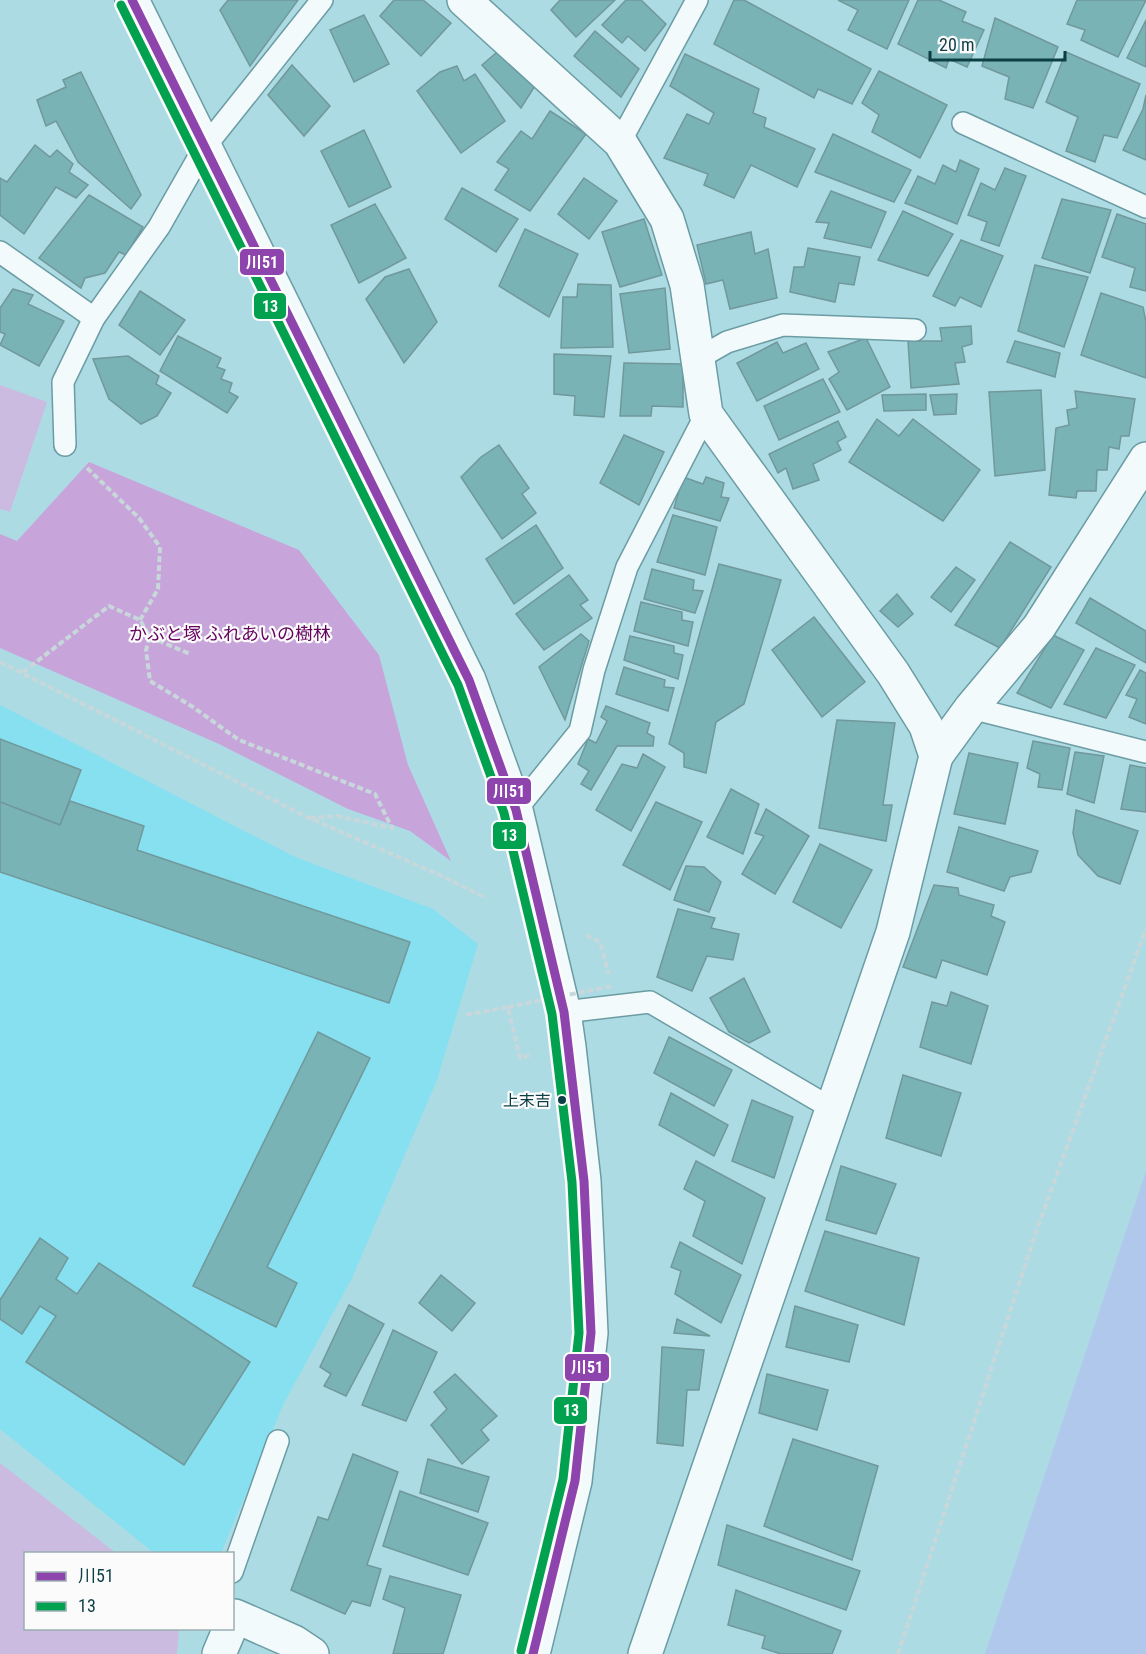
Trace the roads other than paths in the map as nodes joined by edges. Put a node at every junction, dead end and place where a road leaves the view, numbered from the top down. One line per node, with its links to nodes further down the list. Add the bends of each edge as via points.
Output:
1 (132, 0): 7 (street)
2 (322, 0): 7 (lane)
3 (464, 0): 6 (street)
4 (697, 0): 6 (lane)
5 (963, 123): 8 (lane)
6 (620, 142): 12 (street, via 667,219 687,285)
7 (204, 148): 10 (lane, via 159,227); 19 (street, via 469,680)
8 (1146, 207)
9 (0, 252): 10 (lane)
10 (94, 318): 14 (lane, via 63,382)
11 (915, 330): 12 (lane, via 783,325 727,342)
12 (699, 358): 13 (street)
13 (706, 414): 18 (street, via 893,673 926,726); 19 (lane, via 627,567 594,670 580,731)
14 (65, 445)
15 (1146, 459): 16 (street, via 1039,627)
16 (971, 708): 17 (lane); 18 (street)
17 (1146, 752)
18 (936, 756): 21 (street, via 893,932)
19 (516, 810): 20 (street)
20 (564, 1012): 21 (lane, via 650,1002); 28 (street, via 584,1181 591,1333 575,1481)
21 (831, 1108): 29 (street)
22 (278, 1441): 23 (lane)
23 (234, 1566)
24 (234, 1621): 27 (street, via 294,1642)
25 (228, 1630): 26 (street)
26 (219, 1654)
27 (312, 1654)
28 (533, 1654)
29 (645, 1654)

